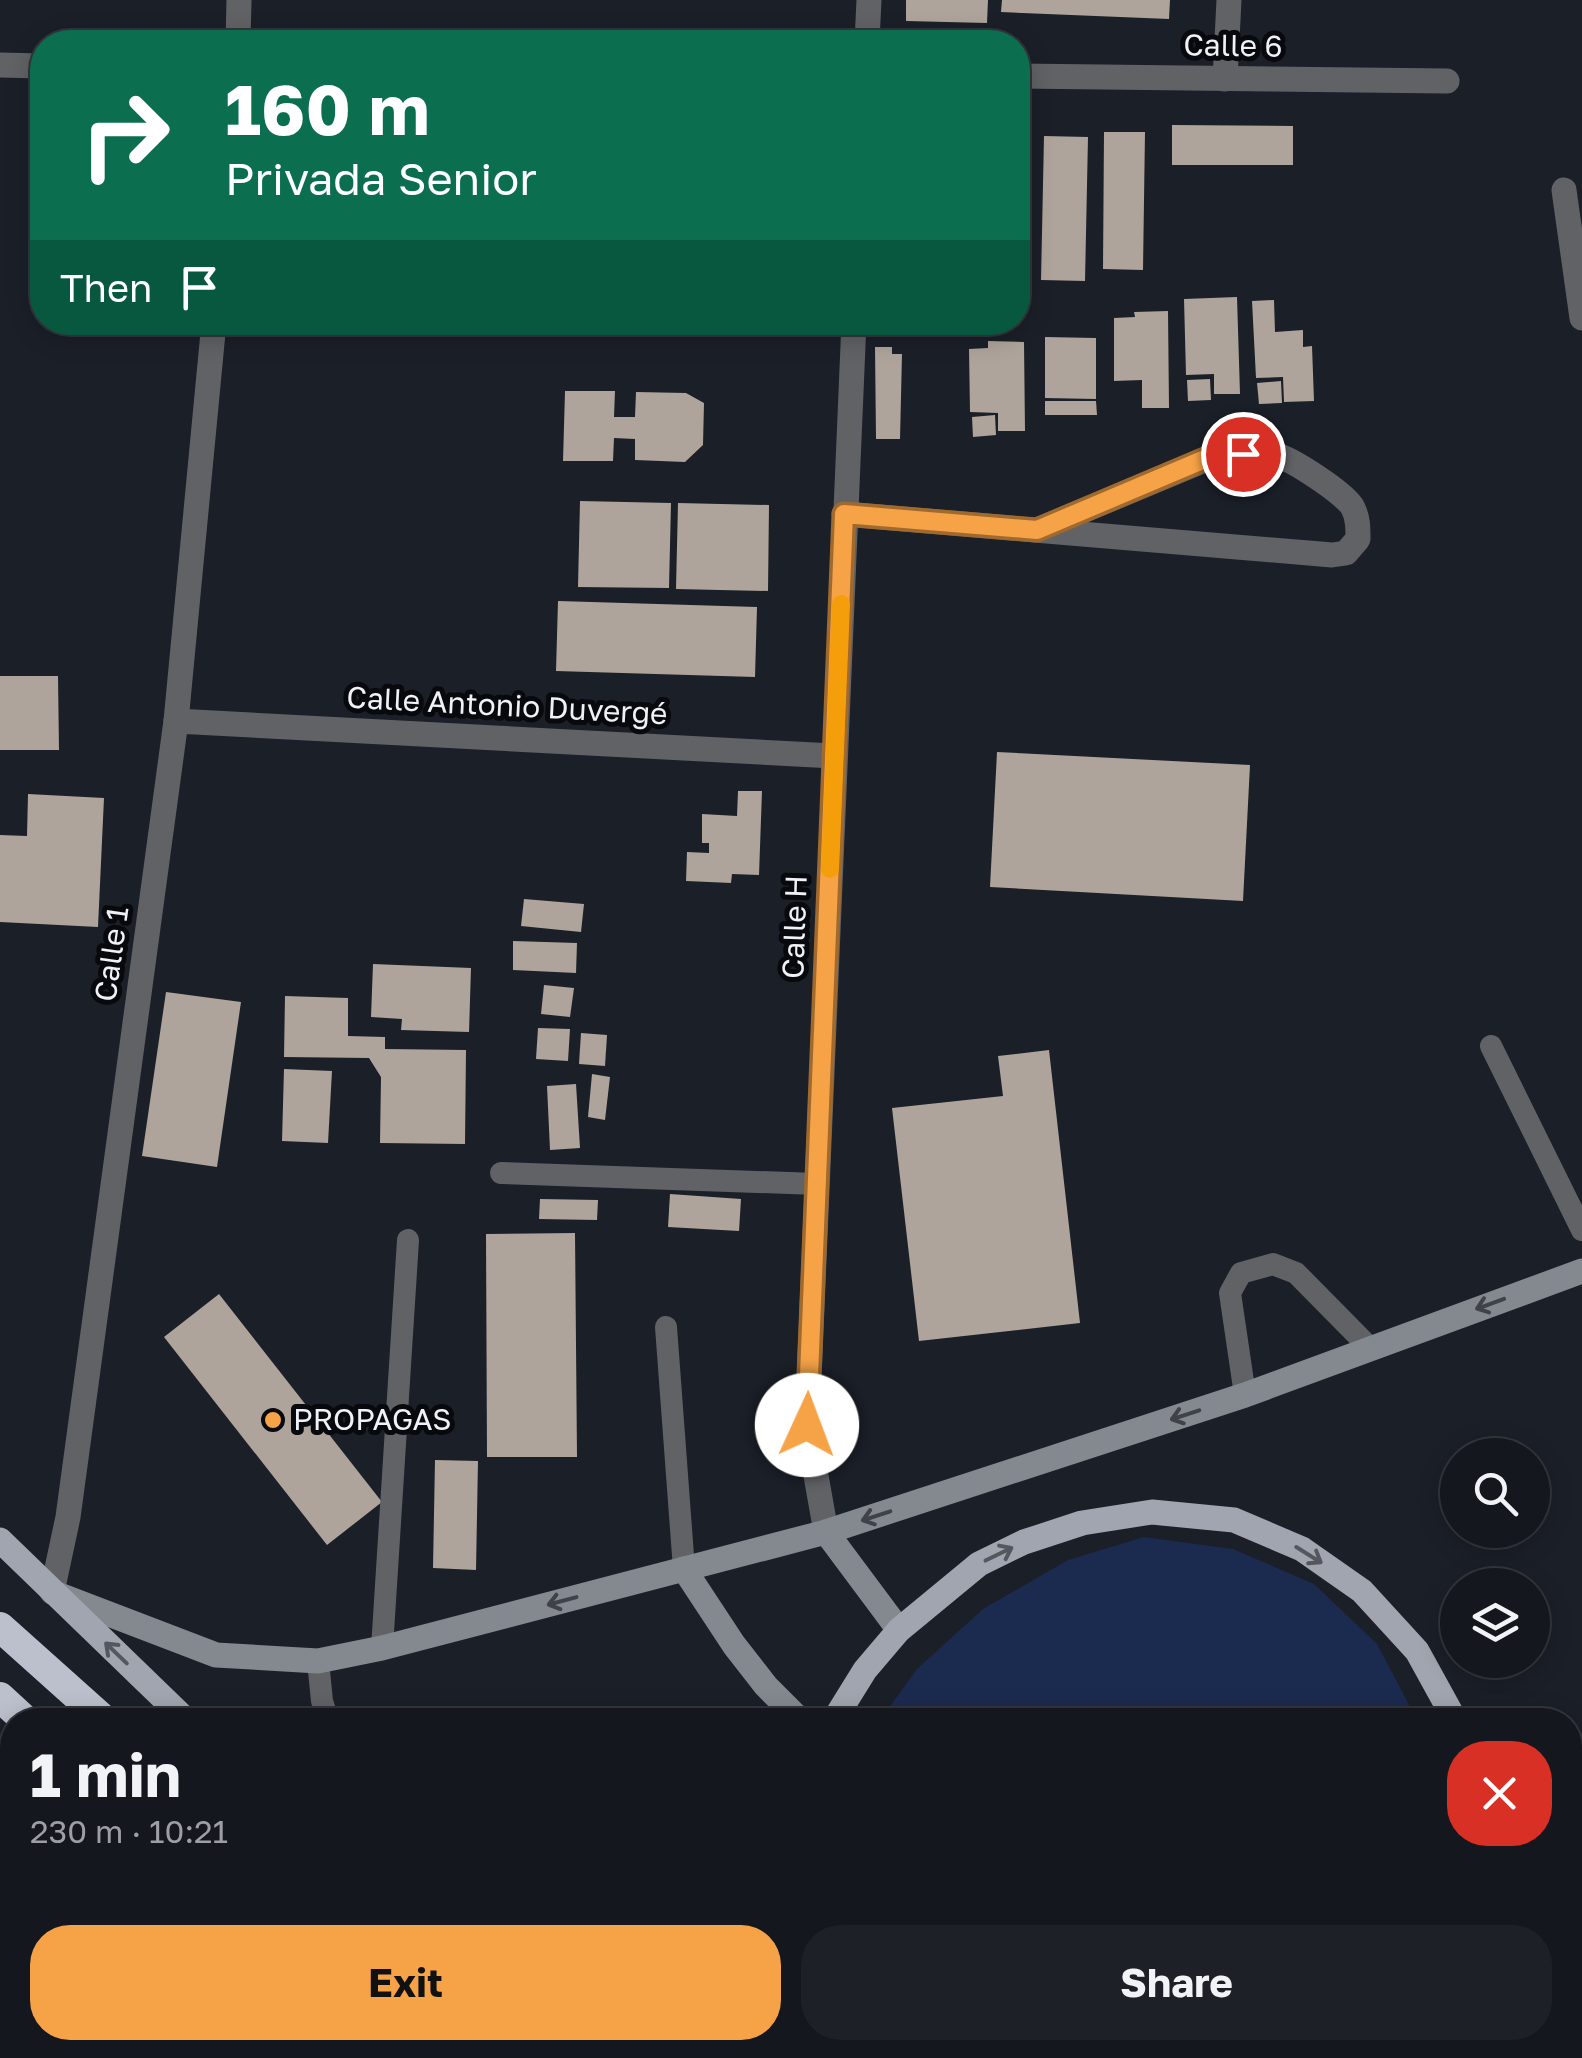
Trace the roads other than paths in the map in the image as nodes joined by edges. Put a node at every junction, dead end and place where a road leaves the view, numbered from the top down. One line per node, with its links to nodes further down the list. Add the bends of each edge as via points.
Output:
1 (239, 0): 4 (street)
2 (869, 0): 5 (street)
3 (1230, 0): 9 (street)
4 (238, 30)
5 (868, 30)
6 (0, 65): 7 (street)
7 (30, 66)
8 (1030, 76): 9 (street, Calle 6)
9 (1225, 79): 10 (street, Calle 6)
10 (1447, 81)
11 (1564, 190): 12 (street)
12 (1582, 318)
13 (213, 335): 17 (street, Calle 1)
14 (853, 335): 15 (street, Calle H)
15 (844, 514): 16 (street); 18 (street, Calle H)
16 (1037, 530): 16 (street, via 1212,456 1243,454 1292,460 1351,504 1358,520 1358,539 1332,555)
17 (176, 720): 18 (street, Calle Antonio Duvergé); 31 (street, Calle 1)
18 (834, 756): 21 (street, Calle H)
19 (1491, 1046): 22 (lane)
20 (501, 1173): 21 (lane)
21 (817, 1184): 28 (street, Calle H, via 807,1425)
22 (1582, 1230)
23 (408, 1240): 34 (lane)
24 (1582, 1271): 26 (main road, one-way to 26)
25 (666, 1328): 30 (lane)
26 (1370, 1348): 27 (main road); 27 (lane, via 1296,1274 1273,1264 1240,1273 1230,1293)
27 (1245, 1395): 28 (main road, one-way to 28)
28 (826, 1532): 30 (main road); 33 (main road)
29 (0, 1540): 31 (main road)
30 (684, 1569): 34 (main road, one-way to 34); 39 (main road)
31 (52, 1592): 35 (main road, via 216,1655); 37 (main road, one-way to 31)
32 (0, 1627): 36 (highway)
33 (899, 1630): 40 (main road); 41 (main road, one-way to 41, via 979,1564 1038,1537 1152,1512 1234,1520 1302,1549 1362,1591 1416,1651)
34 (382, 1648): 35 (main road)
35 (318, 1661): 38 (lane)
36 (91, 1708)
37 (173, 1708)
38 (324, 1708)
39 (788, 1708)
40 (841, 1708)
41 (1449, 1708)

